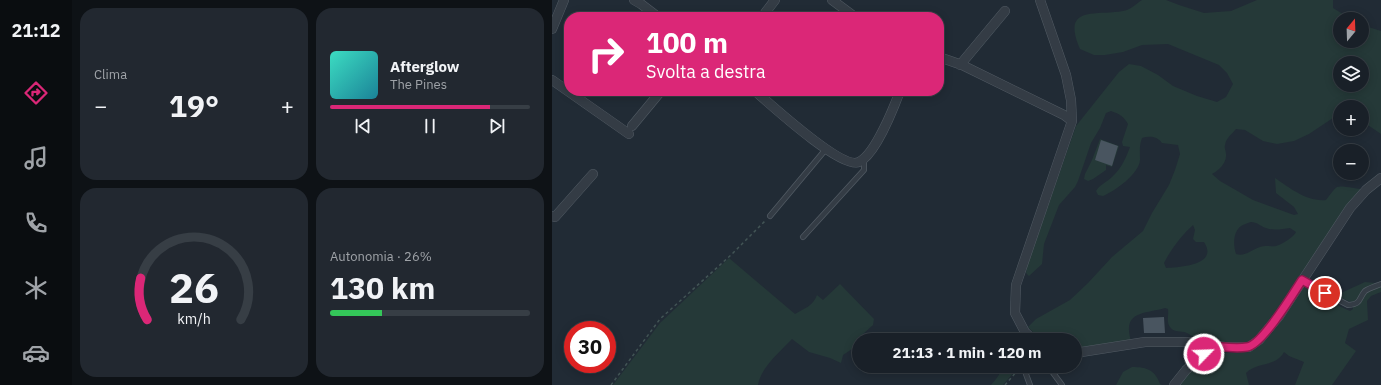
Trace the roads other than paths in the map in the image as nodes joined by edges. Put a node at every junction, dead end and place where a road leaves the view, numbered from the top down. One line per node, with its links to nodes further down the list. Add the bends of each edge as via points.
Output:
1 (564, 0): 10 (street)
2 (634, 0): 6 (street)
3 (775, 0): 7 (street)
4 (832, 0): 8 (street)
5 (1040, 0): 19 (street, via 1066,75)
6 (651, 12)
7 (766, 12)
8 (848, 12)
9 (1006, 12): 12 (street)
10 (552, 30)
11 (944, 59): 12 (street)
12 (960, 65): 19 (street)
13 (552, 80): 14 (street)
14 (564, 88)
15 (577, 96): 16 (street, via 630,130)
16 (657, 96)
17 (760, 96): 20 (street)
18 (898, 96): 21 (street, via 875,146)
19 (1072, 121): 29 (street, via 1016,285 1015,313)
20 (826, 149): 21 (street, via 851,163 858,163); 25 (lane)
21 (864, 159): 26 (lane, via 864,170)
22 (592, 174): 24 (street, via 555,217)
23 (1381, 178): 27 (street, via 1350,208)
24 (552, 216)
25 (770, 216)
26 (803, 237)
27 (1302, 280): 28 (lane, via 1348,305 1354,305 1365,292); 30 (street, via 1260,340 1249,347)
28 (1381, 284)
29 (1026, 333)
30 (1213, 346): 31 (street, via 1186,342 1145,342); 36 (street, via 1186,370)
31 (1082, 352)
32 (1026, 373): 34 (lane)
33 (1053, 373): 35 (lane)
34 (1030, 385)
35 (1062, 385)
36 (1174, 385)

